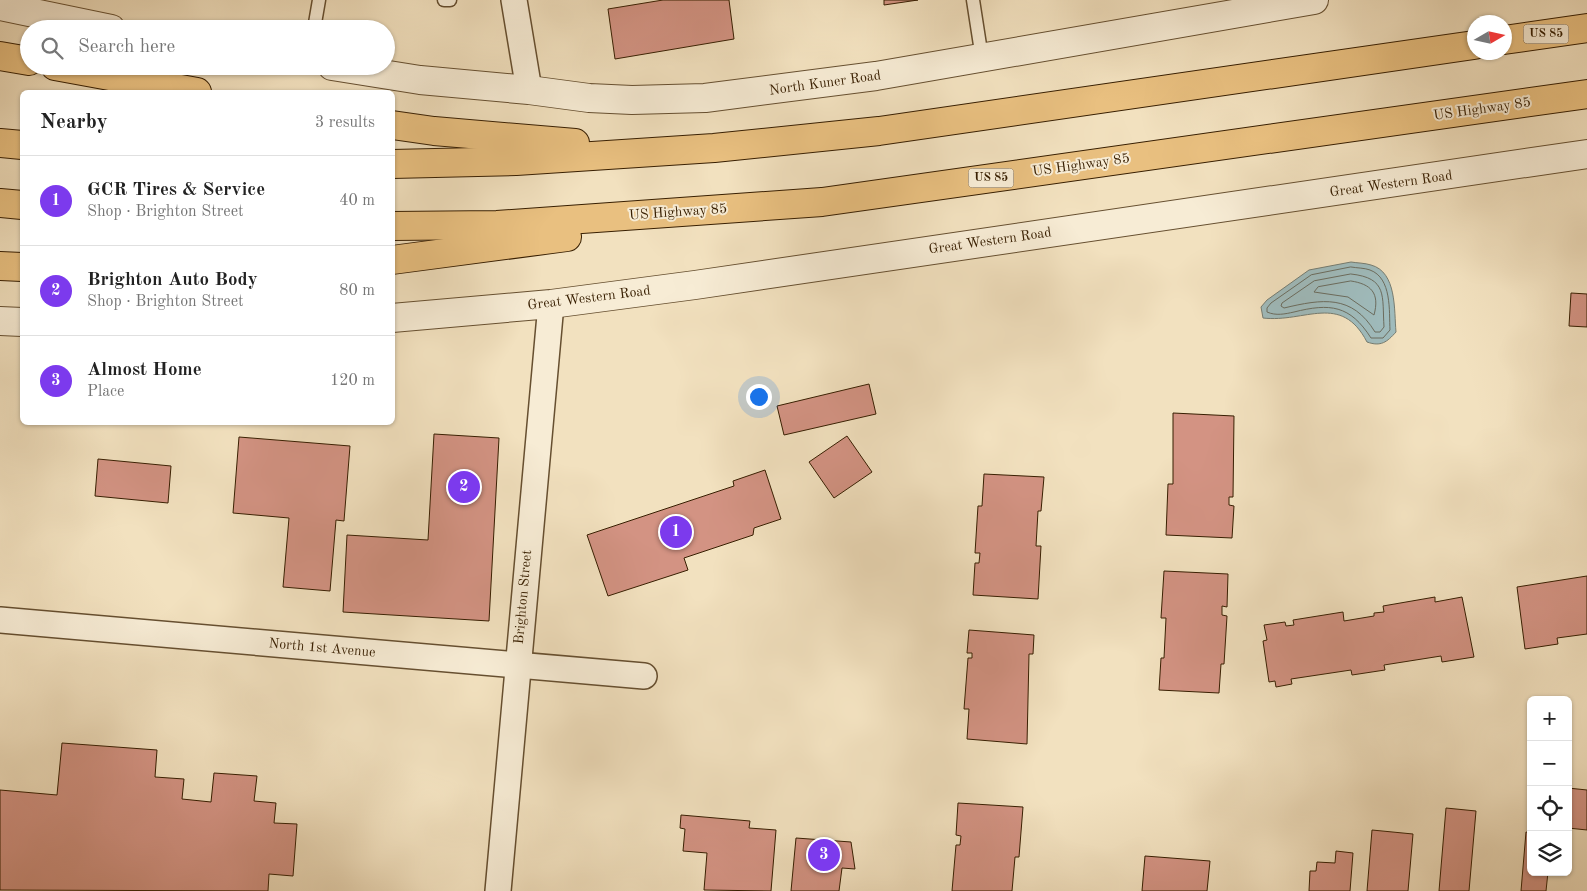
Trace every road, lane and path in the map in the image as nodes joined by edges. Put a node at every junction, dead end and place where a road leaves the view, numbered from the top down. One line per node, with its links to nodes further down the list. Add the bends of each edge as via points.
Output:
1 (319, 0): 9 (lane)
2 (444, 0): 3 (lane)
3 (450, 0)
4 (514, 0): 19 (street)
5 (973, 0): 14 (lane)
6 (1314, 0): 14 (street, North Kuner Road)
7 (0, 6): 8 (street)
8 (68, 20)
9 (316, 20)
10 (1587, 28): 11 (highway, US 85)
11 (1512, 39)
12 (1467, 46): 24 (highway, via 879,131)
13 (0, 56): 15 (highway)
14 (982, 58): 19 (street, North Kuner Road, via 876,76 705,98 623,100)
15 (20, 60)
16 (104, 75): 18 (highway)
17 (389, 75): 19 (street, North Kuner Road)
18 (186, 90)
19 (528, 90)
20 (1587, 94): 27 (highway, US Highway 85 / US 85)
21 (395, 124): 24 (highway, via 550,142)
22 (0, 143): 23 (highway)
23 (20, 145)
24 (714, 148): 26 (highway, via 516,161)
25 (1587, 154): 34 (street, Great Western Road)
26 (395, 164)
27 (822, 202): 30 (highway, US Highway 85 / US 85, via 497,225); 31 (highway)
28 (0, 203): 29 (highway)
29 (20, 205)
30 (395, 226)
31 (395, 260)
32 (0, 266): 33 (highway)
33 (20, 267)
34 (551, 304): 35 (street, Great Western Road); 39 (street, Brighton Street)
35 (395, 318)
36 (0, 321): 37 (street)
37 (20, 322)
38 (0, 620): 39 (street, North 1st Avenue)
39 (517, 665): 40 (street, North 1st Avenue); 41 (street, Brighton Street)
40 (644, 676)
41 (498, 891)

